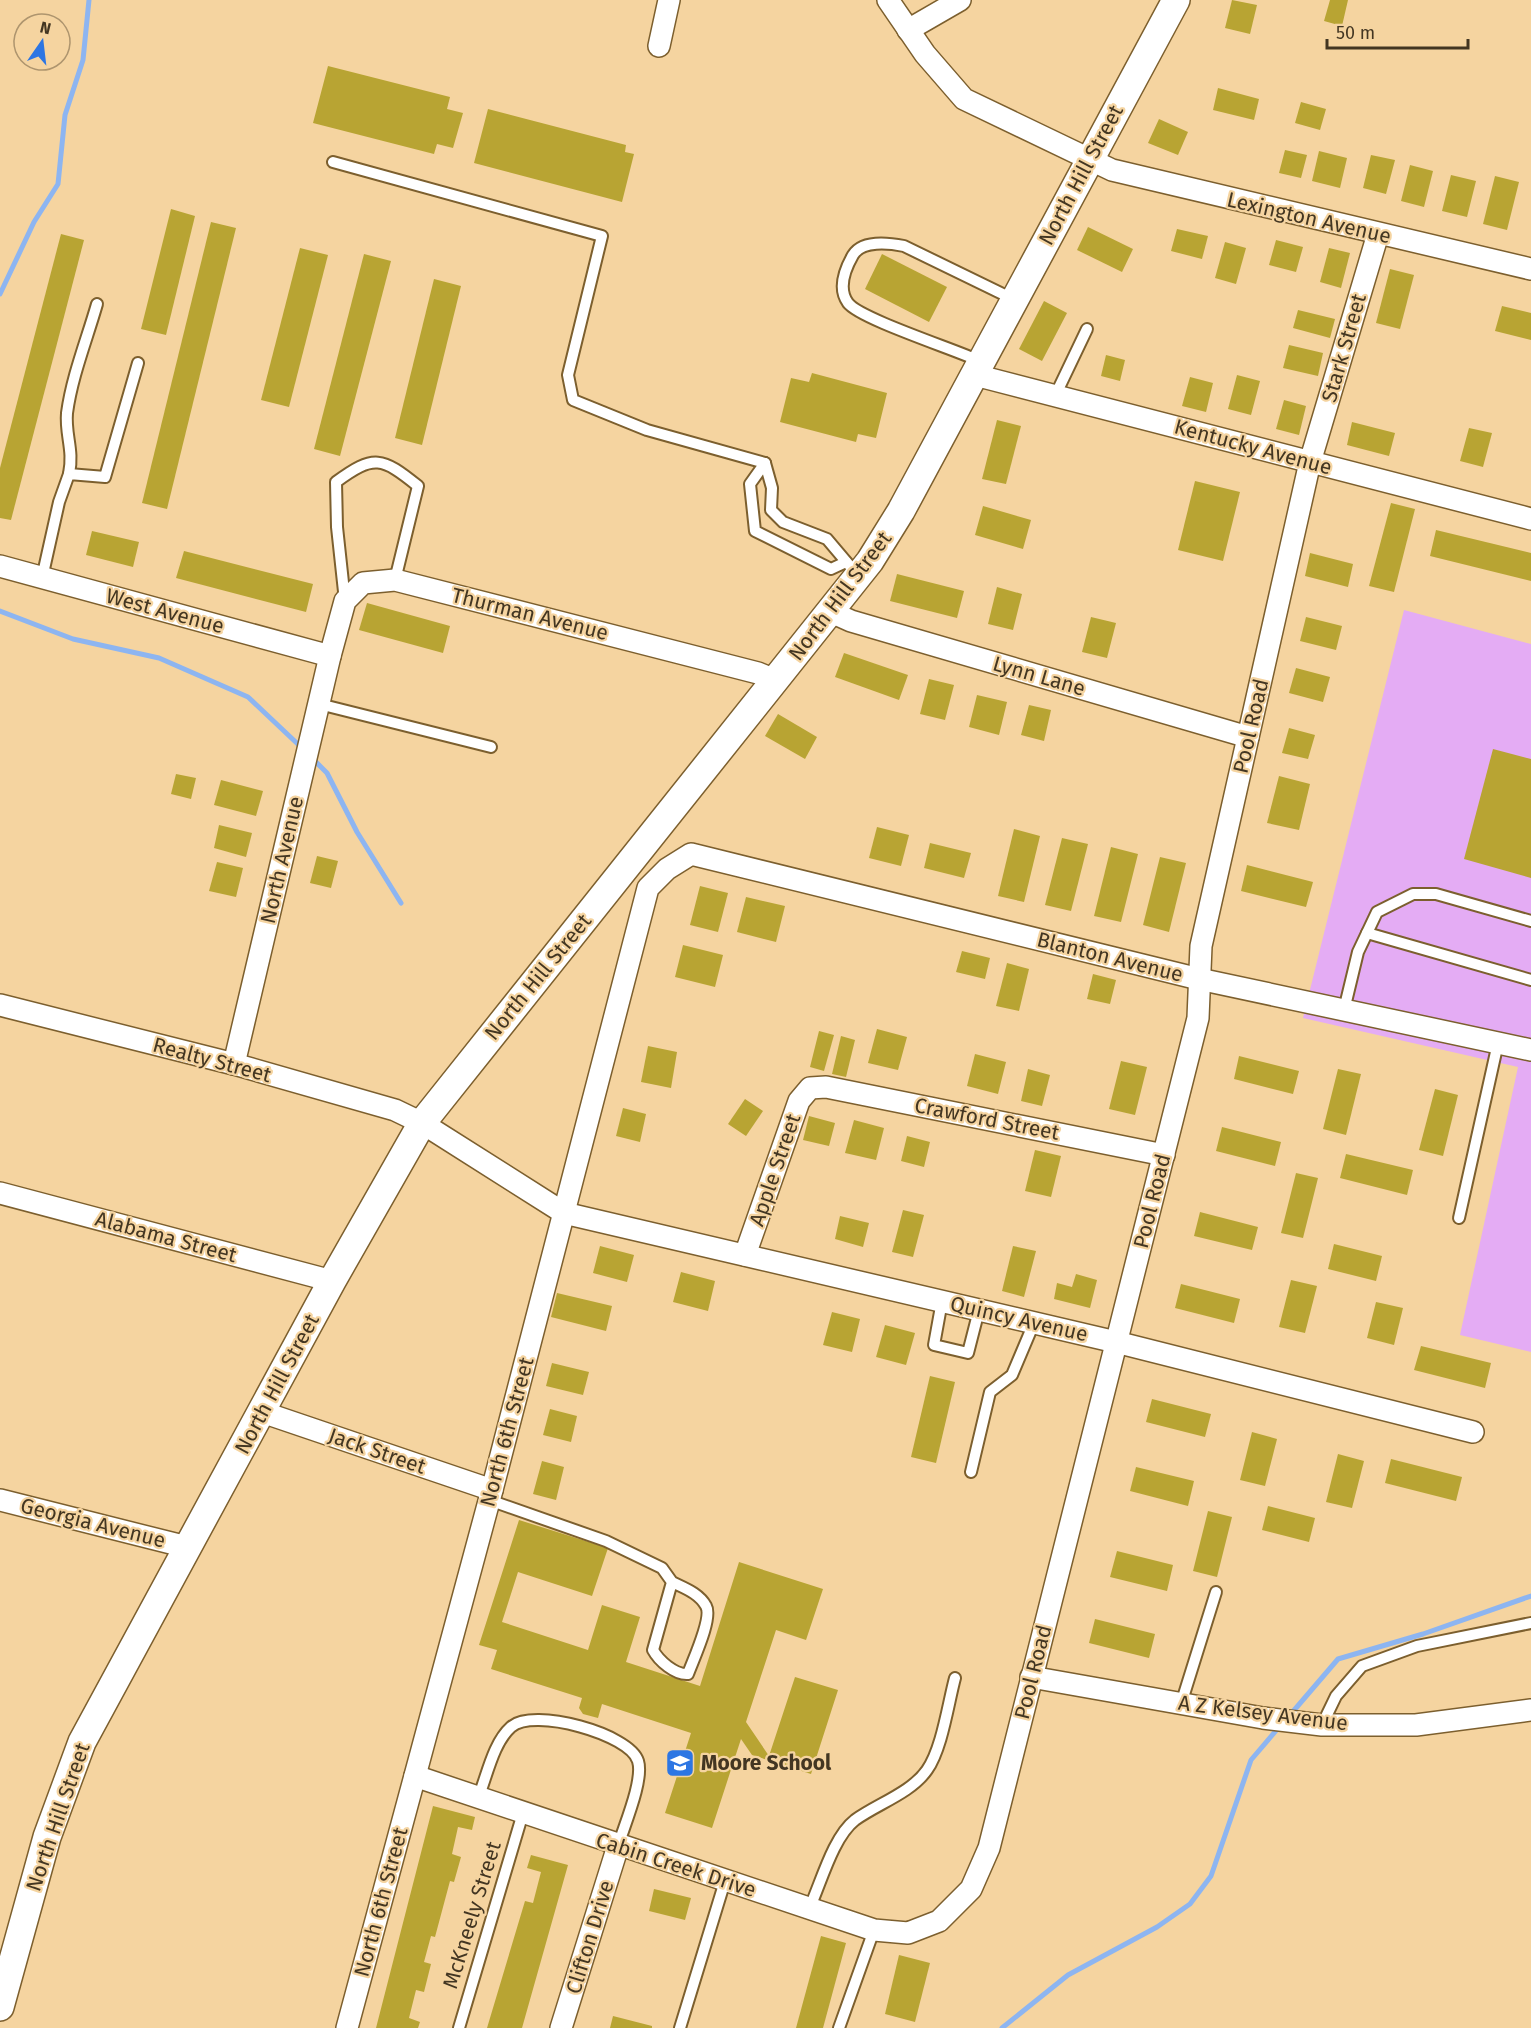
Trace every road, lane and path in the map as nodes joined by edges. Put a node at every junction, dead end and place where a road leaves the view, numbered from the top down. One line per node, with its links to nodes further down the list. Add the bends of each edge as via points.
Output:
1 (669, 0): 6 (street)
2 (888, 0): 5 (street, Lexington Avenue)
3 (960, 0): 5 (street)
4 (1176, 0): 7 (street, North Hill Street)
5 (908, 30): 7 (street, Lexington Avenue, via 964,99)
6 (659, 46)
7 (1088, 161): 9 (street, Lexington Avenue); 11 (street, North Hill Street)
8 (333, 162): 18 (lane, via 602,236 568,375 573,400 647,430)
9 (1378, 234): 10 (street, Lexington Avenue); 17 (street, Stark Street)
10 (1531, 270)
11 (1015, 300): 15 (street, North Hill Street); 15 (lane, via 904,246 867,245 853,255 843,277 844,295 853,308 956,350)
12 (97, 304): 19 (lane, via 69,401 67,427 73,456)
13 (1087, 328): 16 (lane)
14 (138, 363): 19 (lane, via 105,477)
15 (978, 368): 16 (street, Kentucky Avenue); 22 (street, North Hill Street, via 902,511)
16 (1055, 396): 17 (street, Kentucky Avenue)
17 (1311, 462): 20 (street, Kentucky Avenue); 30 (street, Pool Road)
18 (765, 463): 22 (lane, via 772,488 771,510 783,522 827,539); 22 (lane, via 750,484 755,531 831,569)
19 (69, 474): 23 (lane)
20 (1531, 519)
21 (0, 566): 23 (street, West Avenue)
22 (853, 569): 26 (street, North Hill Street)
23 (42, 578): 27 (street, West Avenue)
24 (395, 580): 25 (street, Thurman Avenue, via 363,583); 25 (lane, via 418,486 391,464 361,464 336,482); 28 (street, Thurman Avenue)
25 (345, 601): 27 (street)
26 (831, 612): 28 (street, North Hill Street); 30 (street, Lynn Lane)
27 (330, 656): 29 (street, North Avenue)
28 (775, 680): 43 (street, North Hill Street)
29 (319, 704): 31 (lane); 41 (street, North Avenue)
30 (1248, 737): 35 (street, Pool Road, via 1201,946)
31 (491, 747)
32 (691, 854): 35 (street, Blanton Avenue); 46 (street, North 6th Street, via 667,869 648,888)
33 (1531, 921): 34 (lane, via 1436,894 1413,894 1377,912)
34 (1367, 933): 36 (lane); 38 (lane, via 1358,952)
35 (1200, 979): 38 (street, Blanton Avenue); 44 (street, Pool Road, via 1198,1018)
36 (1531, 980)
37 (0, 1005): 41 (street, Realty Street)
38 (1344, 1010): 39 (street, Blanton Avenue)
39 (1498, 1043): 40 (street, Blanton Avenue); 47 (lane)
40 (1531, 1050)
41 (234, 1064): 43 (street, Realty Street, via 394,1110)
42 (810, 1088): 44 (street, Crawford Street, via 826,1087); 48 (street, Apple Street, via 799,1101)
43 (422, 1123): 46 (street, Realty Street); 49 (street, North Hill Street)
44 (1164, 1155): 53 (street, Pool Road)
45 (0, 1193): 49 (street, Alabama Street)
46 (564, 1214): 48 (street, Quincy Avenue); 57 (street, North 6th Street)
47 (1459, 1218)
48 (745, 1255): 50 (street, Quincy Avenue)
49 (332, 1281): 54 (street, North Hill Street)
50 (942, 1301): 51 (street, Quincy Avenue); 51 (lane, via 934,1344 968,1353)
51 (980, 1310): 52 (street, Quincy Avenue)
52 (1034, 1323): 53 (street, Quincy Avenue); 56 (lane, via 1012,1375 990,1392)
53 (1116, 1342): 55 (street, Quincy Avenue); 63 (street, Pool Road)
54 (262, 1412): 57 (street, Jack Street); 59 (street, North Hill Street)
55 (1473, 1432)
56 (971, 1472)
57 (490, 1495): 60 (lane, via 606,1541 662,1568); 68 (street, North 6th Street)
58 (0, 1500): 59 (street, Georgia Avenue)
59 (187, 1547): 76 (street, North Hill Street, via 82,1742 47,1837)
60 (672, 1582): 60 (lane, via 653,1650 658,1659 688,1674 708,1617 707,1607 695,1593)
61 (1216, 1592): 65 (lane)
62 (1531, 1623): 67 (lane, via 1417,1646 1362,1666 1336,1696)
63 (1032, 1677): 65 (street, A Z Kelsey Avenue); 74 (street, Pool Road, via 989,1848 971,1889)
64 (955, 1678): 73 (lane, via 927,1770 854,1821 841,1835)
65 (1181, 1704): 67 (street, A Z Kelsey Avenue)
66 (1531, 1710): 67 (street, A Z Kelsey Avenue, via 1416,1725)
67 (1322, 1725)
68 (416, 1776): 69 (street, Cabin Creek Drive); 77 (street, North 6th Street)
69 (478, 1798): 70 (street, Cabin Creek Drive); 71 (lane, via 502,1737 512,1725 532,1718 549,1719 620,1741 639,1762 640,1775)
70 (523, 1813): 71 (street, Cabin Creek Drive); 78 (lane, McKneely Street)
71 (618, 1845): 72 (street, Cabin Creek Drive); 79 (street, Clifton Drive)
72 (725, 1881): 73 (street, Cabin Creek Drive); 80 (lane)
73 (809, 1909): 75 (street, Cabin Creek Drive)
74 (939, 1921): 75 (street, Cabin Creek Drive, via 908,1933)
75 (874, 1930): 81 (lane)
76 (0, 2007)
77 (347, 2028)
78 (459, 2028)
79 (561, 2028)
80 (680, 2028)
81 (839, 2028)

